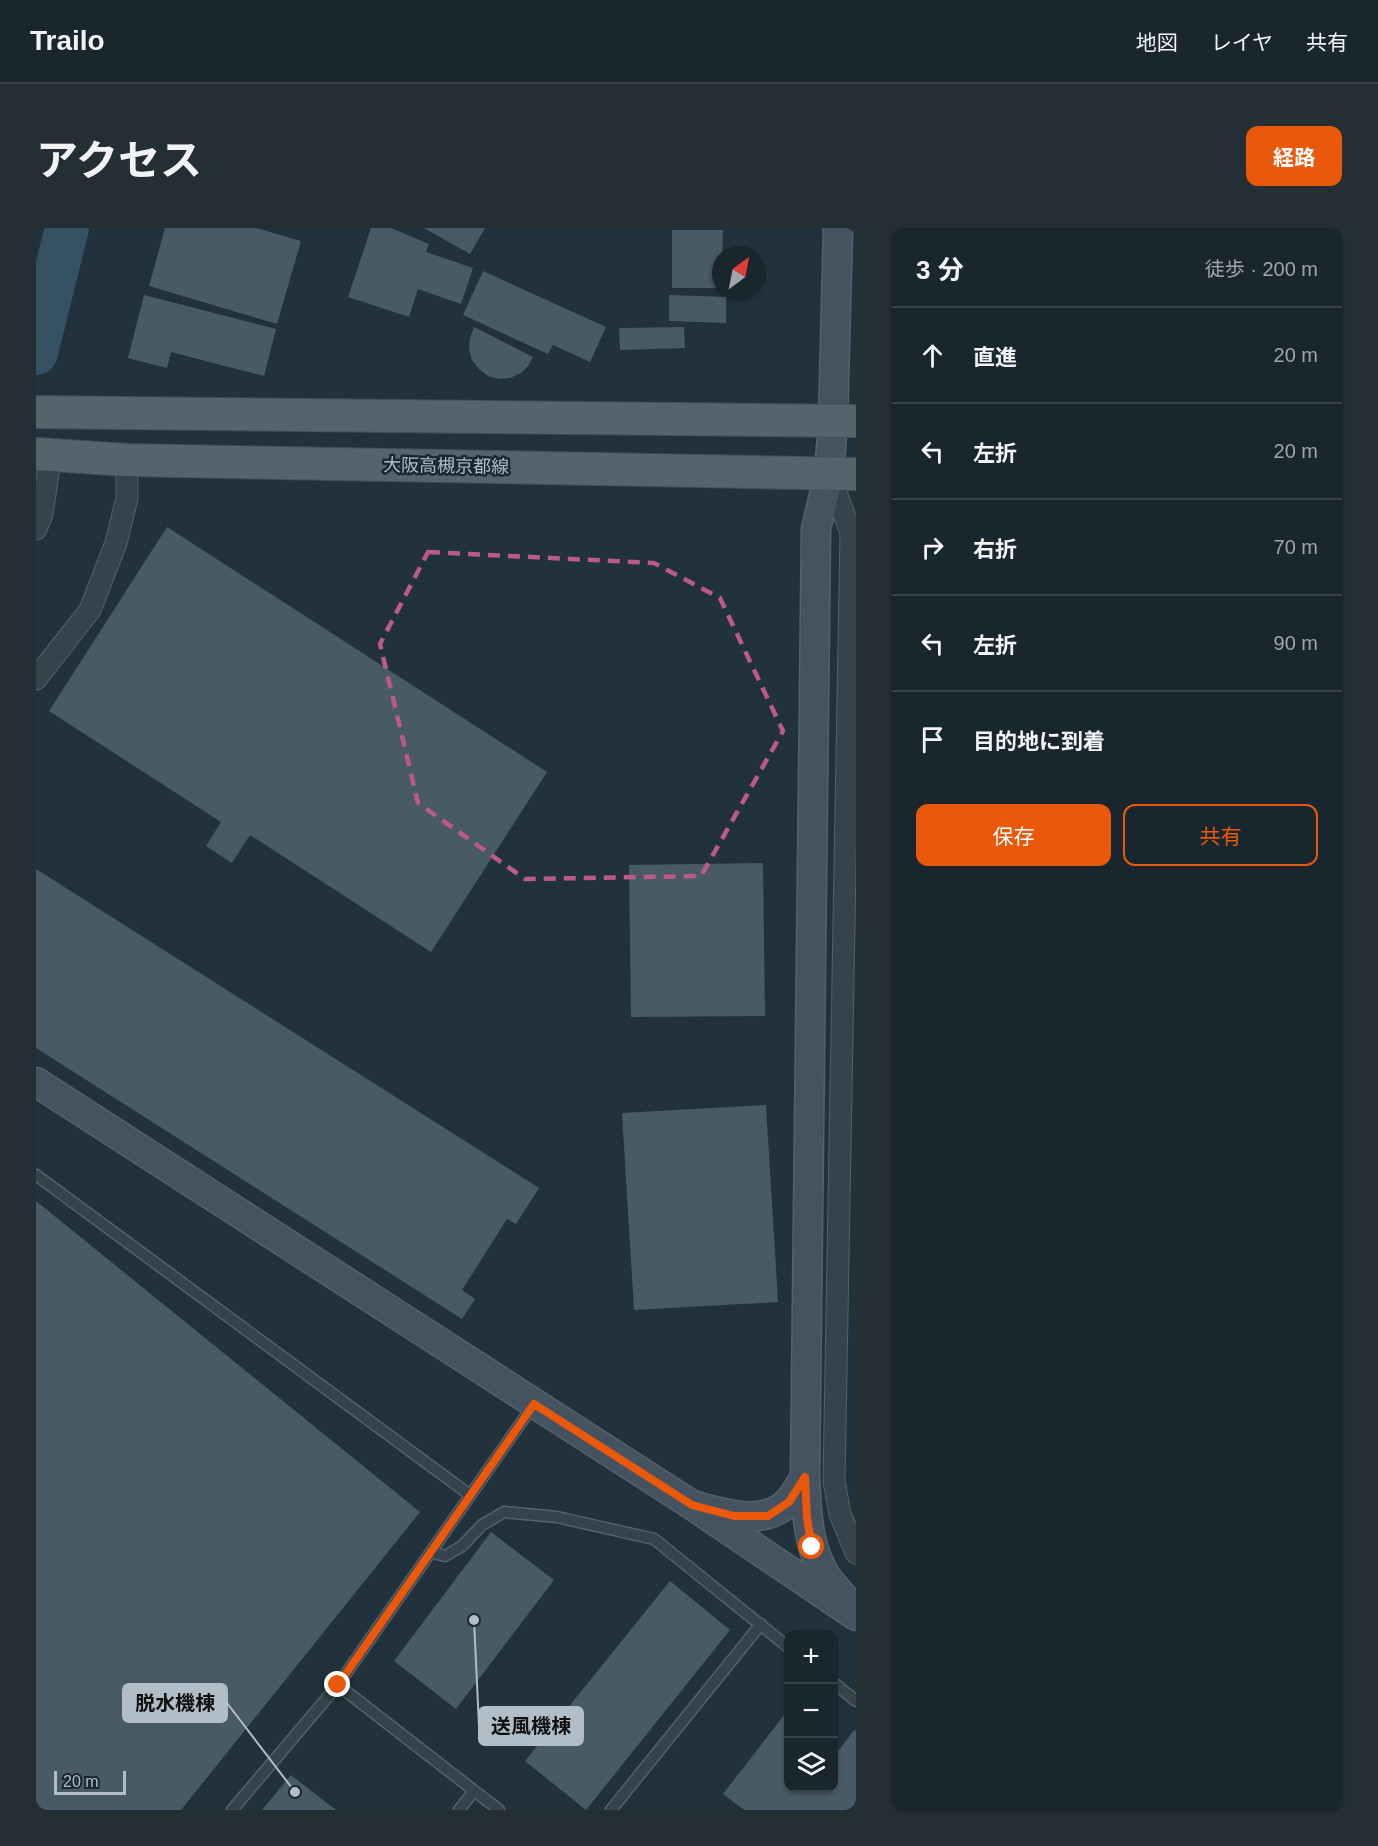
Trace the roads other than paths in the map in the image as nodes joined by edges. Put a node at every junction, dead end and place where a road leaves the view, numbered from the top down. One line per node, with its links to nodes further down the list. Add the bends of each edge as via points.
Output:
1 (838, 228): 3 (street)
2 (48, 412): 3 (main road)
3 (845, 421): 6 (street)
4 (41, 454): 5 (main road, 大阪高槻京都線); 7 (street, via 42,514)
5 (127, 460): 6 (main road, 大阪高槻京都線); 8 (street, via 127,498 116,543 90,610)
6 (843, 474): 12 (street, via 816,529); 16 (street, via 851,533 834,1481 840,1514)
7 (36, 529)
8 (36, 679)
9 (36, 1082): 11 (street)
10 (36, 1175): 13 (lane)
11 (534, 1404): 13 (lane); 14 (street)
12 (805, 1477): 14 (street, via 789,1502 768,1516 734,1516); 17 (street, via 812,1547 824,1574)
13 (470, 1495): 15 (lane)
14 (692, 1505): 18 (street)
15 (431, 1552): 19 (lane, via 445,1556 504,1512 557,1517 654,1539); 22 (lane)
16 (856, 1553)
17 (856, 1611)
18 (856, 1616)
19 (761, 1624): 20 (lane); 28 (lane)
20 (784, 1643)
21 (835, 1684): 23 (lane)
22 (338, 1685): 24 (lane); 25 (lane)
23 (856, 1701)
24 (474, 1791): 26 (lane); 27 (lane)
25 (232, 1810)
26 (459, 1810)
27 (499, 1810)
28 (610, 1810)

